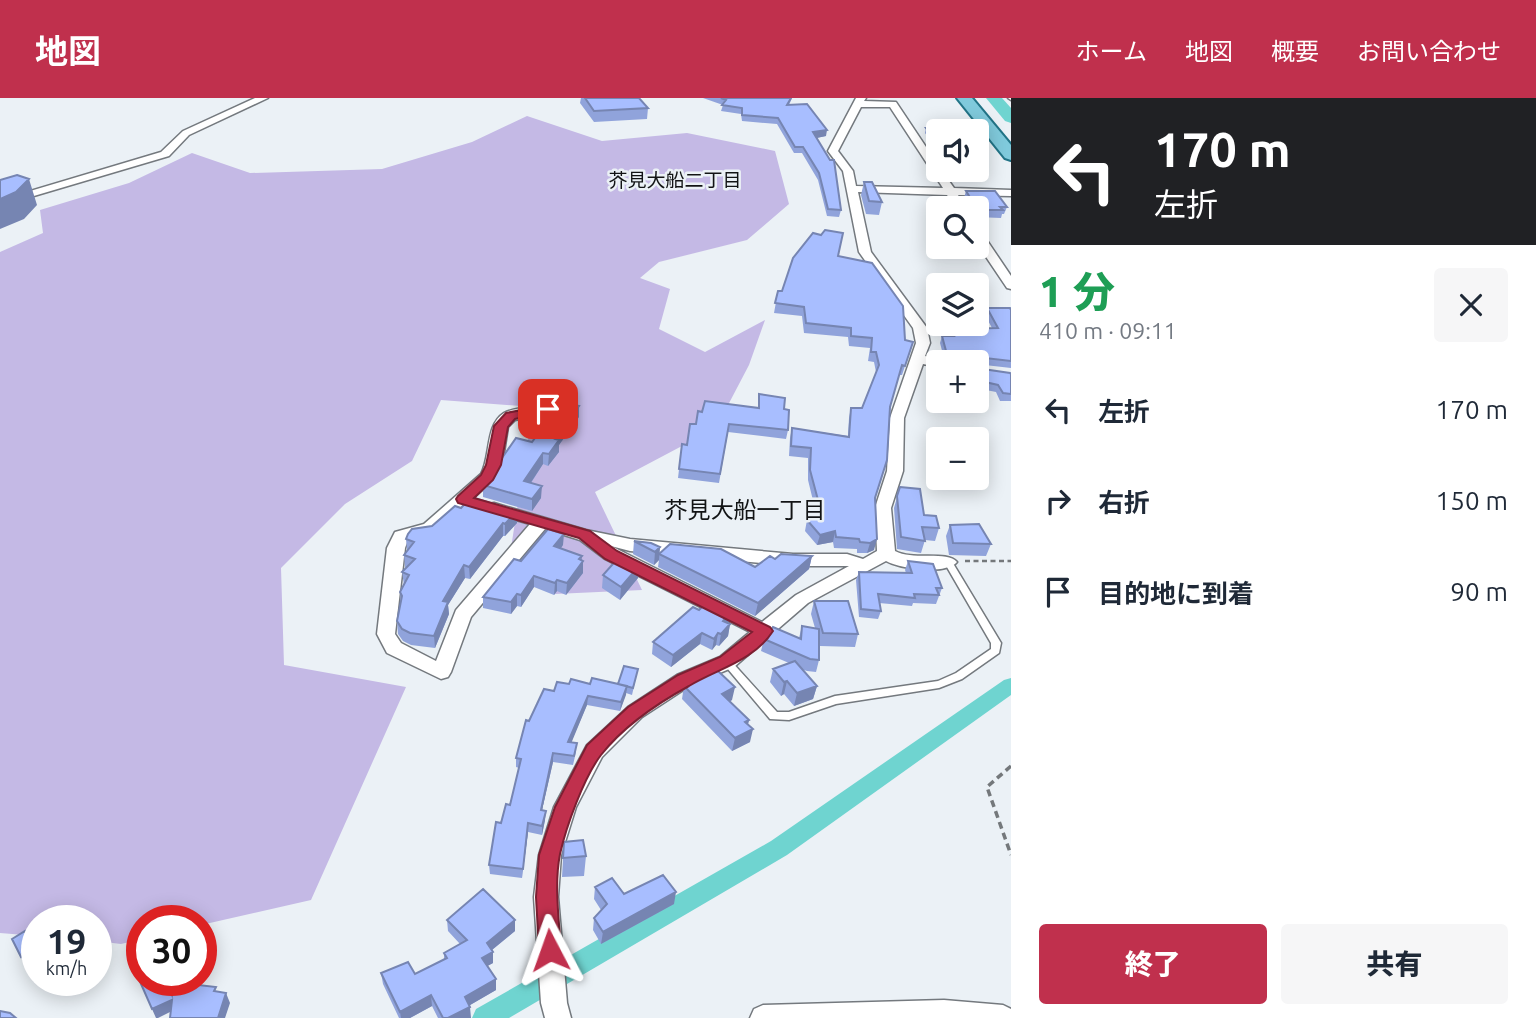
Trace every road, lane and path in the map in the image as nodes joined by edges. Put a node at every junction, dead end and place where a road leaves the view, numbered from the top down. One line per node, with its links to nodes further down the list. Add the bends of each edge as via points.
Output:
1 (263, 98): 9 (street, via 186,133 152,159)
2 (964, 98): 4 (main road)
3 (860, 101): 5 (street, via 833,151 848,171); 6 (street, via 893,104)
4 (1011, 155)
5 (852, 189): 6 (street); 12 (street, via 865,253 920,328 923,343)
6 (950, 191): 7 (street); 8 (street)
7 (1011, 193)
8 (953, 196)
9 (0, 203)
10 (989, 252): 11 (street)
11 (1011, 285)
12 (917, 359): 13 (street); 18 (street, via 897,418 895,471 883,508)
13 (926, 361)
14 (548, 409): 15 (street, via 510,416 501,426 494,465)
15 (464, 499): 16 (street); 16 (street, via 430,528 401,536 396,548 386,635 394,648 441,672 463,615)
16 (542, 521): 17 (street)
17 (584, 535): 21 (street, via 630,545 793,560 847,560); 22 (street, via 611,555)
18 (886, 554): 20 (street, via 903,563); 21 (street)
19 (1011, 561): 20 (path)
20 (948, 562): 23 (lane, via 996,643 996,651 959,676 939,684 835,700 789,716 774,716)
21 (864, 565): 22 (street, via 802,599)
22 (764, 631): 23 (street)
23 (727, 662): 26 (street, via 684,680 635,712 594,751 565,807 550,855 546,897)
24 (1011, 766): 25 (path, via 987,787)
25 (1011, 855)
26 (558, 1018)
27 (763, 1018): 28 (street, via 944,1013)
28 (1003, 1018)

